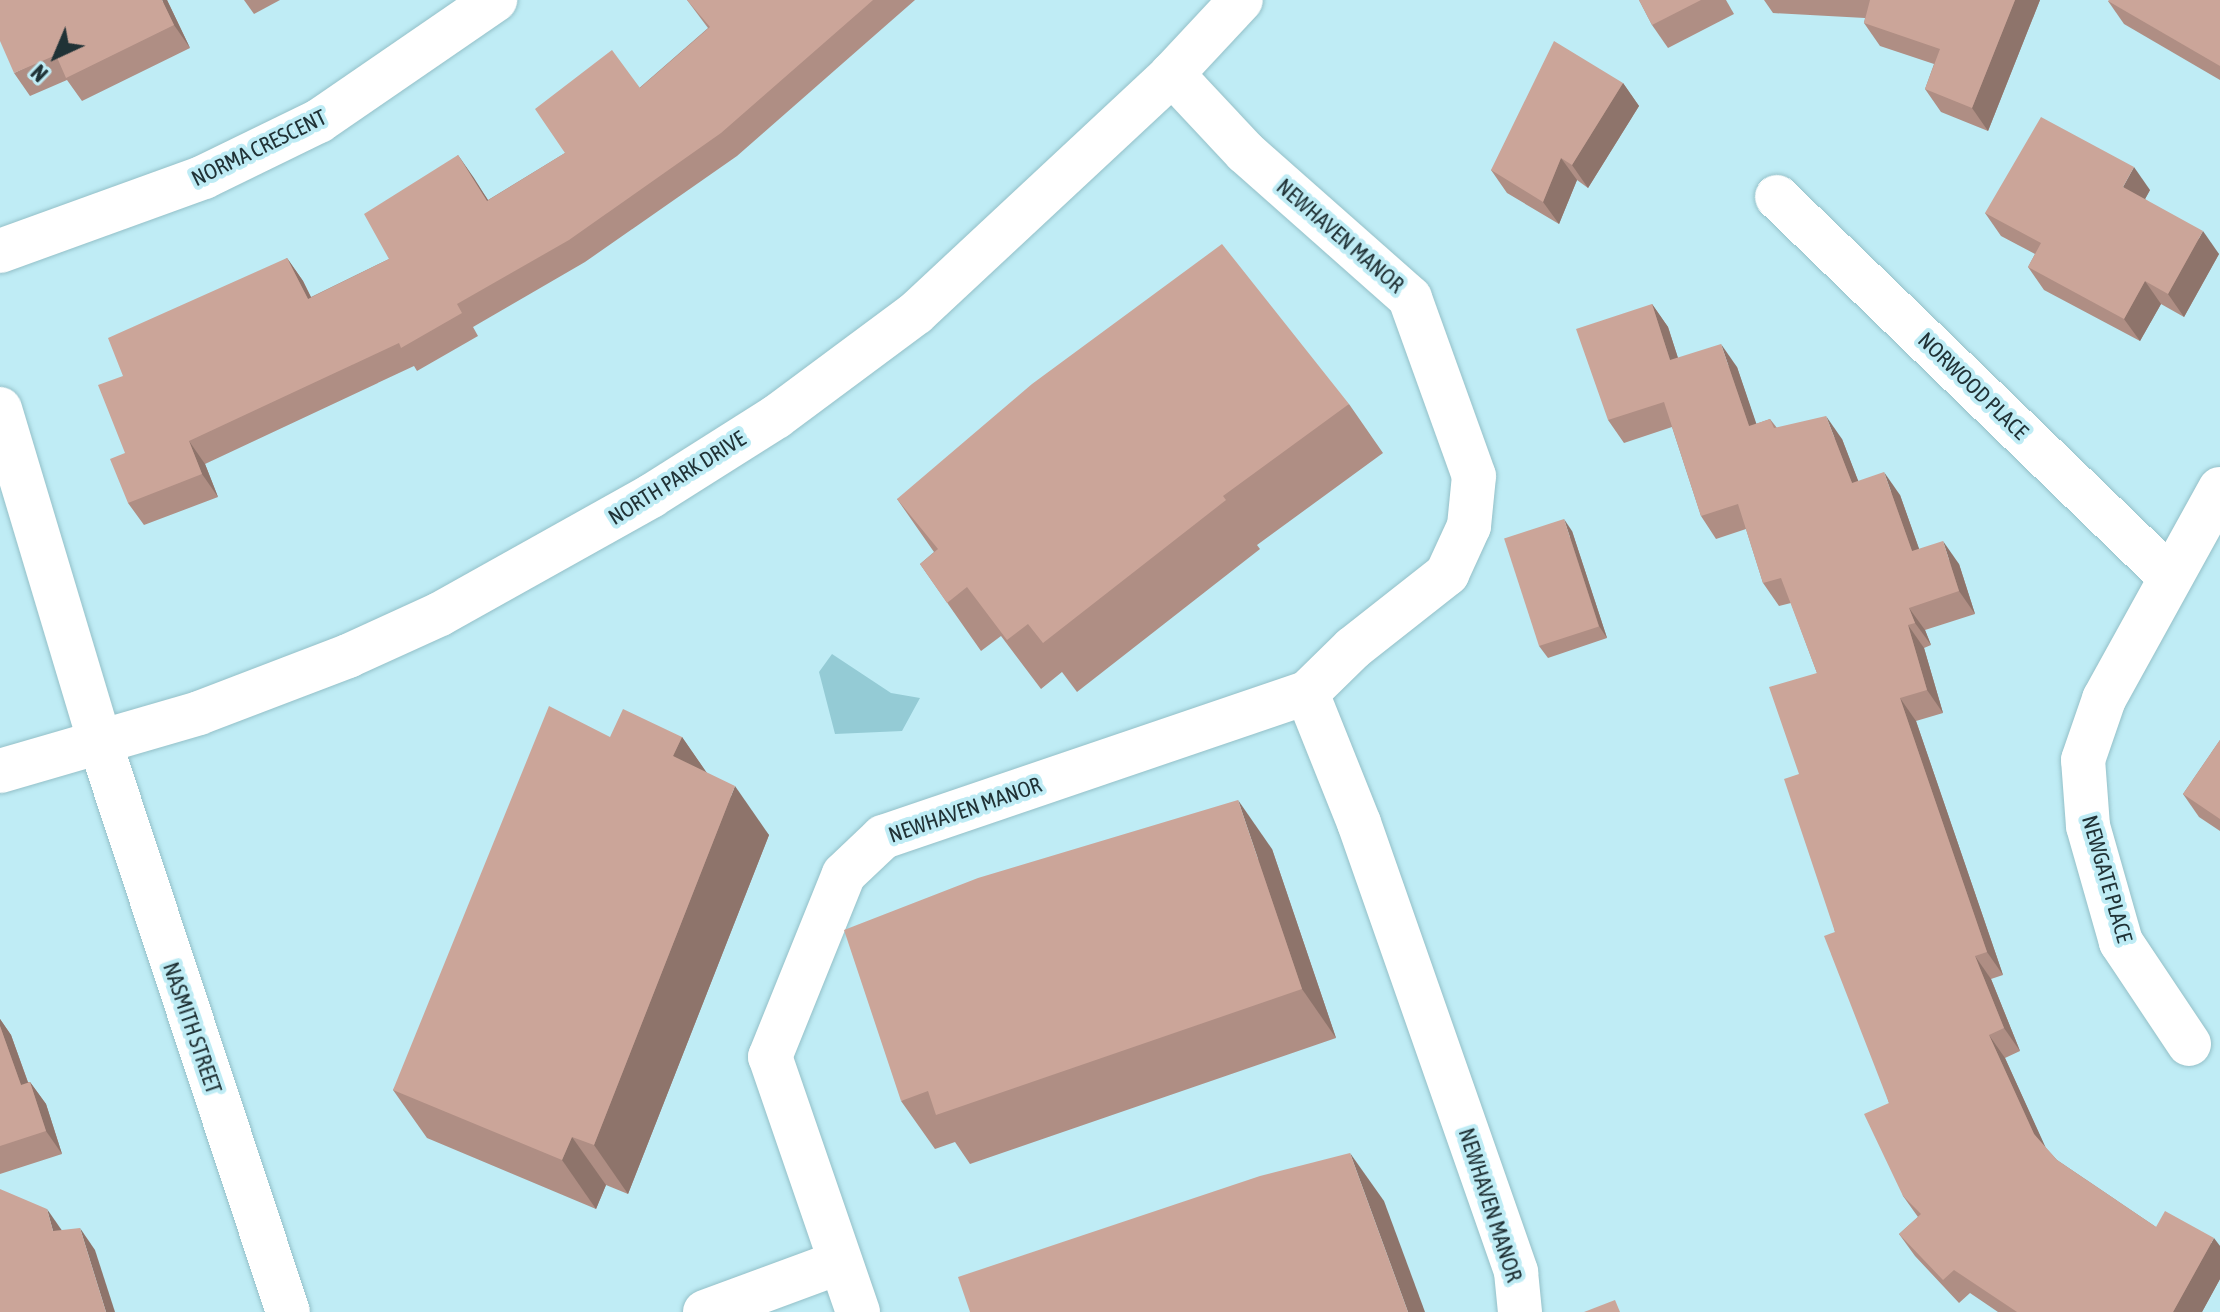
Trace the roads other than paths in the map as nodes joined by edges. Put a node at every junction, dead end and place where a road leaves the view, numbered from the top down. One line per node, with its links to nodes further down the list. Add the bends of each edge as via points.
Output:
1 (495, 0): 5 (street, NORMA CRESCENT, via 319,121 204,177)
2 (1241, 0): 3 (street, NORTH PARK DRIVE)
3 (1172, 74): 9 (street, NEWHAVEN MANOR, via 1245,152 1410,298 1474,476 1469,526 1447,574 1353,648); 10 (street, NORTH PARK DRIVE, via 916,313 776,417 651,496 427,620 199,713)
4 (1777, 197): 8 (street, NORWOOD PLACE)
5 (0, 251)
6 (0, 409): 10 (street)
7 (2220, 489): 8 (street, NEWGATE PLACE)
8 (2169, 576): 12 (street, NEWGATE PLACE, via 2104,699 2083,760 2088,826 2121,942)
9 (1307, 693): 13 (street, NEWHAVEN MANOR, via 883,837 844,874 770,1057); 17 (street, NEWHAVEN MANOR, via 1359,823 1516,1272)
10 (100, 743): 11 (street, NORTH PARK DRIVE); 14 (street, NASMITH STREET)
11 (0, 771)
12 (2189, 1044)
13 (840, 1262): 15 (street); 16 (street, NEWHAVEN MANOR)
14 (288, 1312)
15 (705, 1312)
16 (858, 1312)
17 (1520, 1312)

